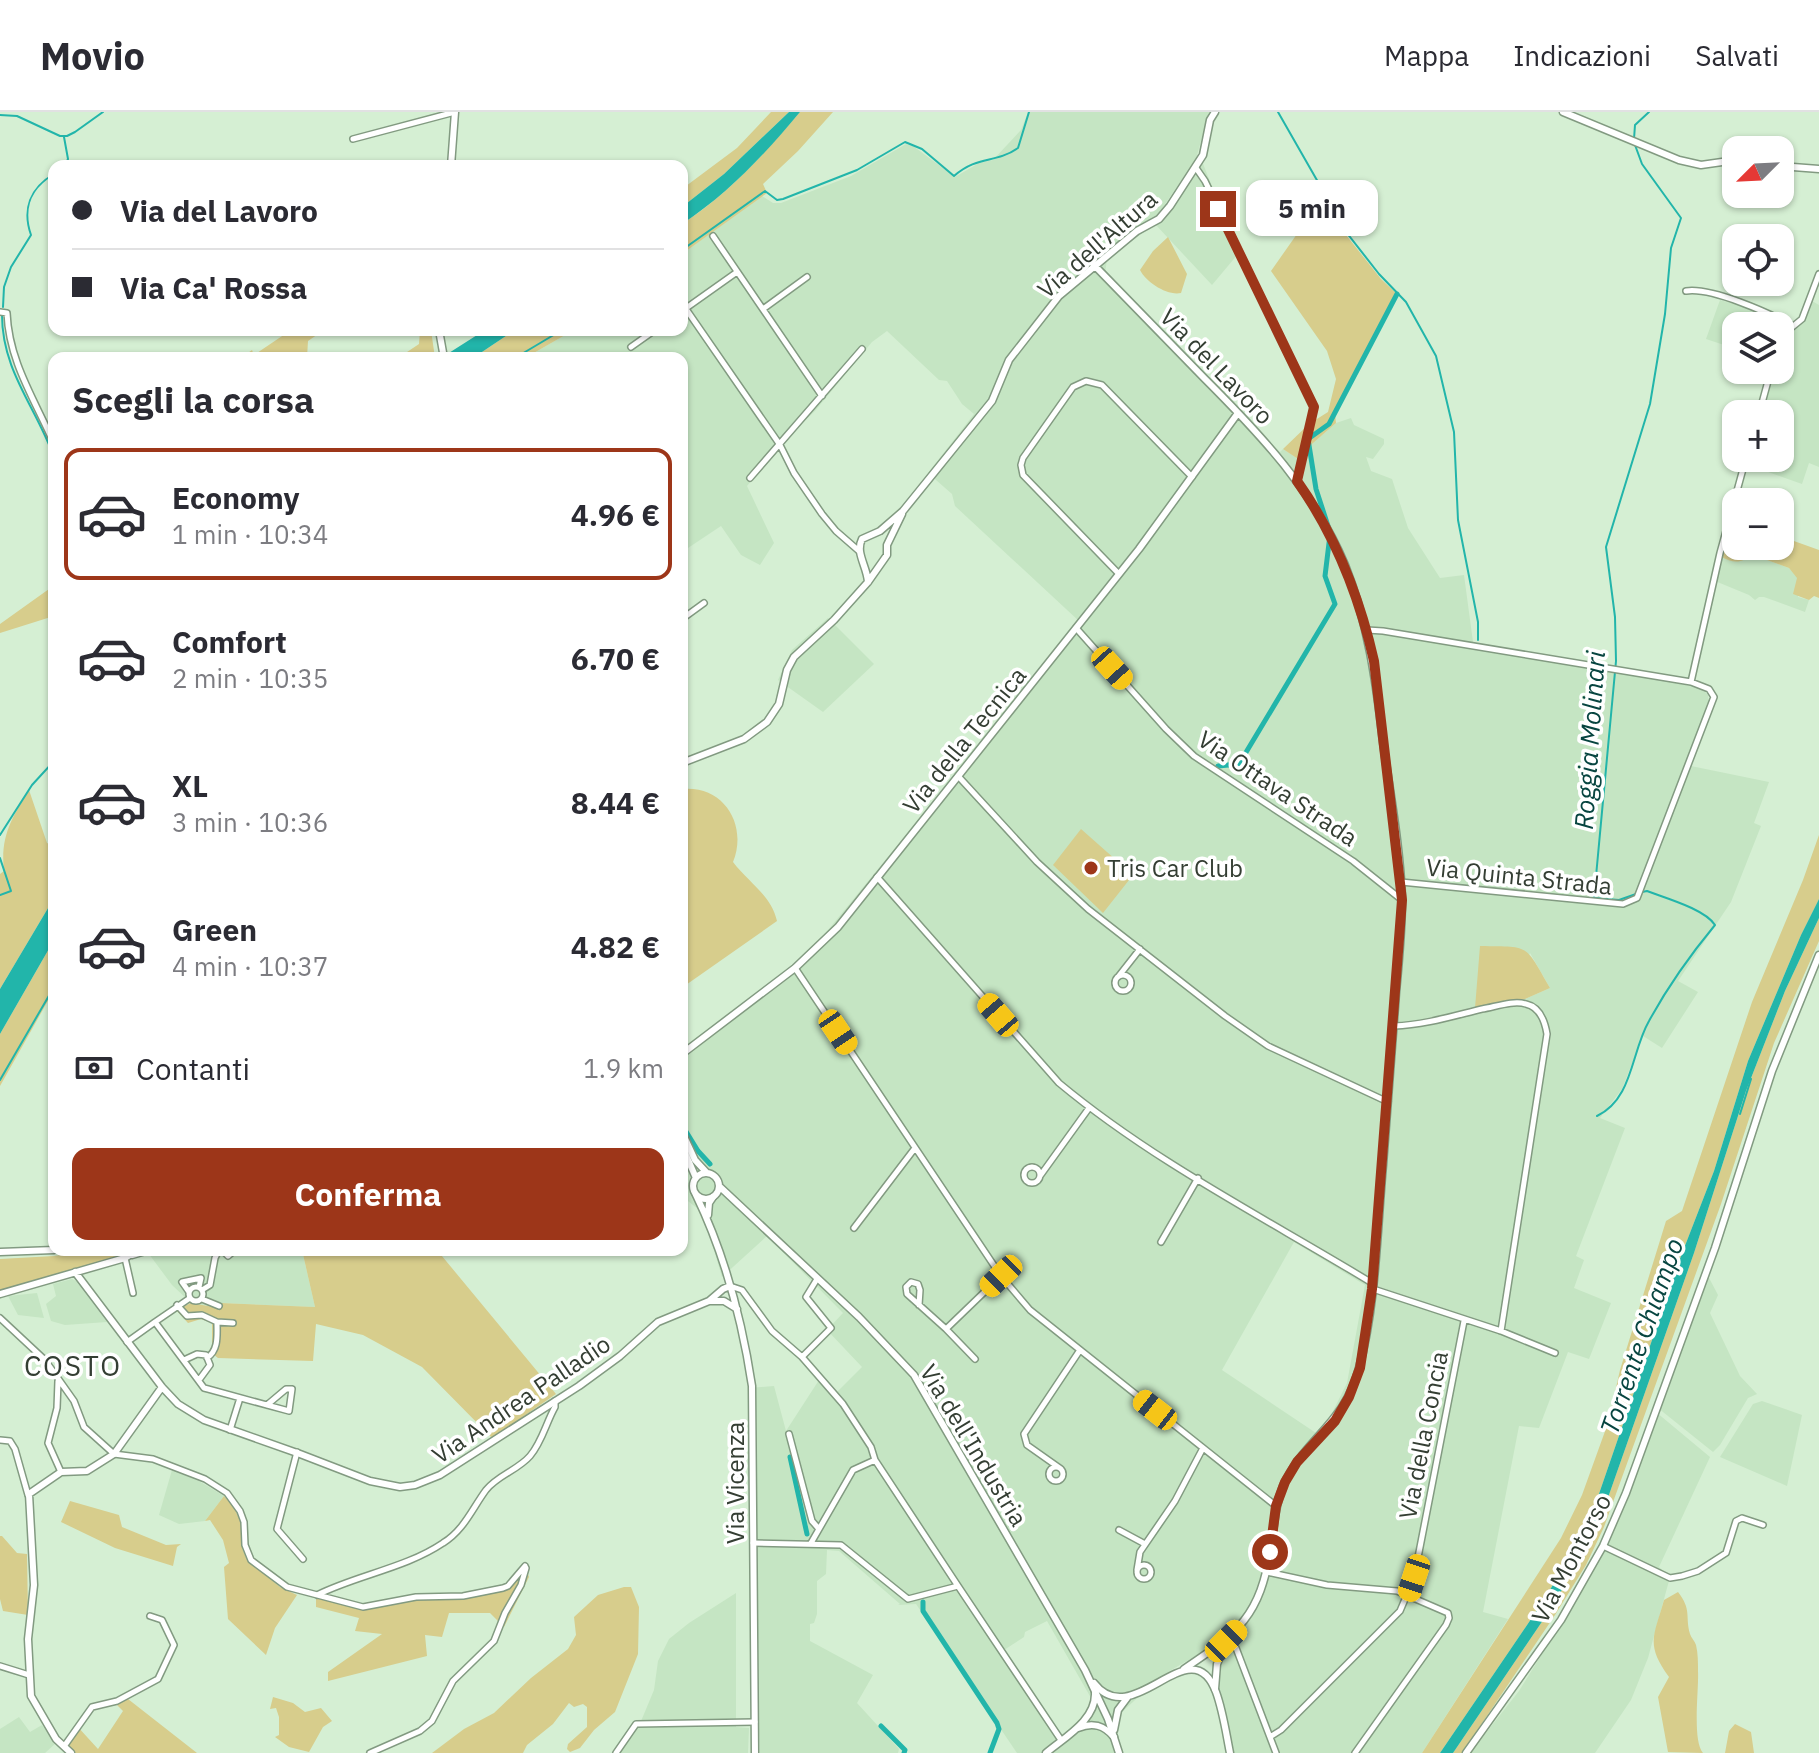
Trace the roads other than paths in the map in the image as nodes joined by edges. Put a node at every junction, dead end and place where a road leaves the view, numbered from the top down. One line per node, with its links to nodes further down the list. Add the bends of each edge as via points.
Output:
1 (455, 112): 4 (street); 5 (street)
2 (1215, 112): 8 (street, Via dell'Altura)
3 (1563, 112): 6 (street, via 1679,160)
4 (353, 139)
5 (451, 160)
6 (1722, 162)
7 (1794, 167): 9 (street)
8 (1196, 168): 11 (street, Via dell'Altura, via 1159,219); 32 (street, via 1314,407)
9 (1819, 169)
10 (713, 236): 12 (street)
11 (1094, 265): 26 (street, Via del Lavoro); 33 (street, Via dell'Altura, via 1059,296 1024,339 1005,366 989,405)
12 (737, 272): 16 (street); 17 (street)
13 (1819, 274): 21 (street, via 1802,319)
14 (807, 277): 17 (street)
15 (1686, 291): 19 (street, via 1710,293)
16 (688, 307)
17 (763, 309): 25 (street)
18 (0, 312): 27 (street, via 7,313 17,369)
19 (1768, 312)
20 (688, 316): 28 (street)
21 (1794, 325)
22 (647, 336): 23 (street)
23 (631, 347)
24 (862, 349): 25 (street)
25 (822, 396): 28 (street)
26 (1238, 413): 30 (street, Via della Tecnica); 32 (street, Via del Lavoro)
27 (48, 432)
28 (780, 445): 31 (street); 35 (street, via 822,514)
29 (1742, 472): 47 (street)
30 (1192, 477): 41 (street, Via della Tecnica); 41 (street, via 1102,385 1086,381 1073,387 1023,458 1023,475)
31 (750, 478)
32 (1297, 481): 46 (street, Via del Lavoro, via 1340,554)
33 (903, 511): 34 (street, Via dell'Altura); 37 (street, Via dell'Altura)
34 (873, 534): 36 (street, Via dell'Altura); 37 (street)
35 (844, 536): 36 (street); 38 (street)
36 (865, 537): 38 (street)
37 (887, 545): 40 (street, Via dell'Altura)
38 (859, 551): 39 (street)
39 (864, 560): 40 (street); 42 (street)
40 (880, 562): 42 (street, Via dell'Altura)
41 (1119, 574): 45 (street, Via della Tecnica)
42 (868, 582): 48 (street, Via dell'Altura, via 794,657 779,704 767,722 744,739)
43 (704, 603): 44 (street)
44 (688, 615)
45 (1076, 628): 49 (street, Via della Tecnica); 52 (street, Via Ottava Strada, via 1194,756 1353,861)
46 (1367, 630): 47 (street); 51 (street, Via del Lavoro)
47 (1691, 682): 51 (street, Via Quinta Strada, via 1714,697 1637,898 1623,904)
48 (688, 761)
49 (958, 776): 50 (street, Via della Tecnica); 53 (street, via 1037,862)
50 (877, 877): 56 (street, Via della Tecnica, via 838,927); 62 (street, via 1059,1083)
51 (1401, 882): 52 (street, Via del Lavoro)
52 (1402, 900): 59 (street, Via del Lavoro)
53 (1140, 949): 55 (street); 61 (street, via 1268,1046)
54 (1819, 955): 141 (street, Via Montorso, via 1772,1071 1715,1248)
55 (1126, 966): 57 (street); 58 (street)
56 (795, 968): 60 (street, Via della Tecnica); 64 (street)
57 (1118, 977): 58 (street); 58 (street, via 1115,984 1122,991 1130,987)
58 (1130, 979)
59 (1394, 1026): 61 (street, Via del Lavoro); 108 (street, via 1526,1003 1545,1022)
60 (688, 1049)
61 (1388, 1102): 89 (street, Via del Lavoro)
62 (1089, 1108): 66 (street); 71 (street)
63 (688, 1145): 68 (street)
64 (915, 1148): 77 (street); 86 (street)
65 (688, 1160): 70 (street, Via Vicenza)
66 (1050, 1164): 67 (street); 69 (street)
67 (1035, 1167): 69 (street); 69 (street, via 1027,1168 1024,1178 1033,1183)
68 (707, 1173): 70 (street); 72 (street)
69 (1040, 1176)
70 (696, 1178): 73 (street, Via Vicenza)
71 (1198, 1178): 78 (street); 89 (street)
72 (719, 1186): 74 (street); 75 (street, Via dell'Industria)
73 (696, 1195): 74 (street); 76 (street, Via Vicenza)
74 (714, 1196): 75 (street); 76 (street)
75 (730, 1198): 87 (street, Via dell'Industria)
76 (708, 1219): 88 (street, Via Vicenza)
77 (854, 1228)
78 (1161, 1242)
79 (48, 1250): 80 (street)
80 (0, 1252)
81 (128, 1256): 84 (street)
82 (130, 1256): 84 (street)
83 (219, 1256): 90 (street, via 210,1285)
84 (124, 1258): 85 (street); 91 (street)
85 (75, 1272): 92 (street); 109 (street, Via Andrea Palladio)
86 (1001, 1276): 107 (street); 110 (street, via 1030,1310)
87 (817, 1279): 112 (street, via 806,1297 831,1328); 155 (street, Via dell'Industria, via 914,1375)
88 (730, 1286): 94 (street, Via Vicenza); 96 (street); 112 (street, via 742,1290 772,1331)
89 (1372, 1286): 103 (street); 134 (street, Via del Lavoro, via 1360,1368 1349,1397 1335,1421 1297,1462)
90 (200, 1288): 93 (street, via 194,1287); 93 (street, via 201,1278 182,1282); 95 (street)
91 (133, 1293)
92 (0, 1294)
93 (190, 1295): 95 (street, via 195,1301); 98 (street)
94 (733, 1296): 97 (street); 101 (street, Via Vicenza)
95 (202, 1299): 100 (street)
96 (709, 1301): 97 (street); 120 (street, Via Andrea Palladio, via 658,1322)
97 (724, 1301): 101 (street)
98 (177, 1305): 104 (street); 105 (street, via 187,1316)
99 (919, 1305): 107 (street)
100 (219, 1306)
101 (737, 1309): 138 (street, Via Vicenza, via 752,1386)
102 (0, 1318): 116 (street, via 45,1360)
103 (1464, 1321): 108 (street); 148 (street, Via della Concia)
104 (155, 1322): 109 (street); 115 (street)
105 (217, 1322): 106 (street); 113 (street, via 214,1354)
106 (233, 1323)
107 (946, 1329): 114 (street)
108 (1501, 1331): 111 (street)
109 (127, 1342): 118 (street, Via Andrea Palladio)
110 (1080, 1350): 125 (street); 128 (street, via 1024,1434 1027,1445)
111 (1555, 1353)
112 (802, 1357): 129 (street, via 843,1404)
113 (207, 1358): 115 (street, via 197,1354); 117 (street, via 210,1365)
114 (975, 1359)
115 (184, 1360): 117 (street)
116 (58, 1380): 127 (street, via 84,1427); 131 (street, via 48,1443)
117 (199, 1380): 119 (street, via 204,1388)
118 (162, 1387): 122 (street, Via Andrea Palladio, via 191,1413); 127 (street)
119 (240, 1398): 121 (street); 122 (street)
120 (555, 1401): 126 (street, Via Andrea Palladio, via 440,1475 415,1485 370,1481); 149 (street, via 538,1445 486,1490 449,1539)
121 (267, 1405): 121 (street, via 286,1389 292,1389 289,1411)
122 (230, 1430): 126 (street, Via Andrea Palladio)
123 (789, 1434): 136 (street, via 812,1521)
124 (0, 1440): 133 (street, via 10,1441 15,1449)
125 (1203, 1448): 134 (street); 140 (street)
126 (297, 1452): 143 (street, via 277,1529)
127 (114, 1454): 131 (street, via 87,1471); 149 (street, via 153,1459 219,1487 240,1511 251,1560 287,1587)
128 (1045, 1457): 130 (street); 132 (street)
129 (875, 1460): 136 (street, via 853,1470); 147 (street)
130 (1061, 1469): 132 (street, via 1052,1468); 132 (street, via 1060,1481)
131 (61, 1472): 133 (street, via 29,1494)
132 (1048, 1475)
133 (29, 1504): 156 (street, via 34,1585)
134 (1276, 1506): 146 (street, Via del Lavoro)
135 (1763, 1525): 141 (street, via 1736,1521 1726,1553 1698,1571 1670,1578)
136 (819, 1529): 139 (street)
137 (1119, 1530): 140 (street)
138 (753, 1543): 139 (street); 160 (street, Via Vicenza)
139 (811, 1543): 147 (street, via 841,1545 908,1599)
140 (1145, 1544): 142 (street)
141 (1603, 1546): 175 (street, Via Montorso, via 1561,1620)
142 (1140, 1552): 144 (street); 145 (street)
143 (303, 1559)
144 (1149, 1566): 145 (street); 145 (street, via 1152,1573 1146,1579)
145 (1137, 1570)
146 (1267, 1572): 148 (street); 151 (street, Via del Lavoro, via 1257,1602)
147 (958, 1586): 164 (street)
148 (1409, 1595): 163 (street, Via della Concia, via 1387,1625); 174 (street, via 1444,1610 1449,1618)
149 (316, 1596): 167 (street, via 363,1607 416,1597 463,1596 508,1586 521,1567 526,1568 494,1641 453,1681 432,1721)
150 (150, 1616): 165 (street, via 162,1620 174,1645 158,1679 117,1701 92,1707)
151 (1226, 1641): 154 (street, Via del Lavoro); 157 (street, Via del Lavoro)
152 (1236, 1648): 163 (street)
153 (0, 1666): 156 (street)
154 (1184, 1669): 157 (street, via 1198,1671); 159 (street)
155 (1085, 1670): 158 (street, Via dell'Industria); 159 (street, Via dell'Industria, via 1105,1695)
156 (29, 1675): 165 (street, via 31,1696)
157 (1215, 1689): 172 (street)
158 (1095, 1693): 161 (street, via 1094,1710); 162 (street, Via dell'Industria)
159 (1127, 1698): 162 (street, via 1116,1715)
160 (755, 1722): 168 (street, via 636,1724); 169 (street, Via Vicenza)
161 (1075, 1729): 162 (street, via 1095,1725); 164 (street)
162 (1114, 1737): 171 (street, Via dell'Industria)
163 (1270, 1737): 173 (street)
164 (1061, 1740): 170 (street)
165 (65, 1745): 166 (street)
166 (71, 1753)
167 (370, 1753)
168 (616, 1753)
169 (755, 1753)
170 (1046, 1753)
171 (1119, 1753)
172 (1230, 1753)
173 (1276, 1753)
174 (1355, 1753)
175 (1467, 1753)

